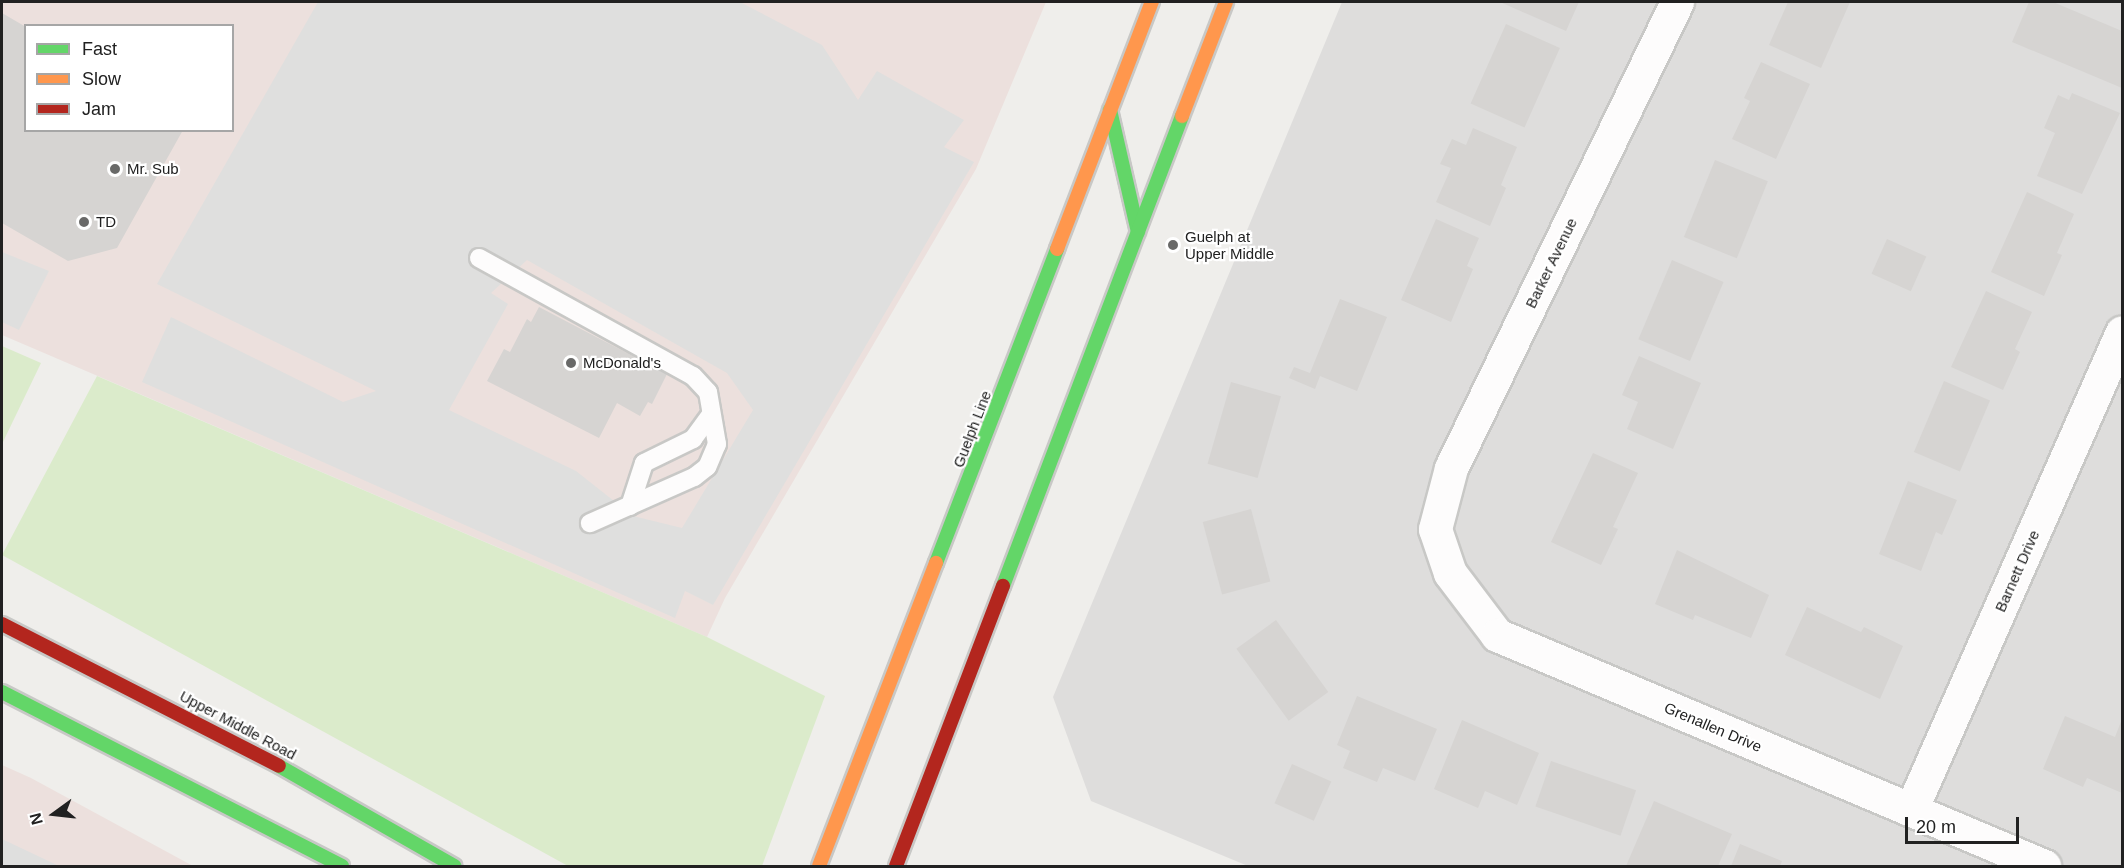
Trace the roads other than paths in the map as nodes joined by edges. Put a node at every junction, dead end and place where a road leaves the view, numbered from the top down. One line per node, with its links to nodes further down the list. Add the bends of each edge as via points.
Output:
1 (1152, 2): 4 (main road, Guelph Line)
2 (1226, 2): 5 (main road)
3 (1677, 2): 11 (street, Barker Avenue, via 1451,468)
4 (1110, 110): 5 (main road); 17 (main road, Guelph Line)
5 (1138, 232): 18 (main road)
6 (479, 258): 8 (lane, via 693,376 708,392)
7 (2122, 332): 14 (street, Barnett Drive)
8 (711, 414): 9 (lane, via 693,439 644,463); 9 (lane, via 717,444 707,467 694,477)
9 (630, 506): 10 (lane)
10 (590, 523)
11 (1435, 529): 14 (street, Grenallen Drive, via 1450,573 1497,635)
12 (2, 624): 16 (main road, Upper Middle Road, via 313,783)
13 (2, 692): 15 (main road)
14 (1911, 810): 19 (street, Grenallen Drive)
15 (342, 867)
16 (454, 867)
17 (819, 867)
18 (896, 867)
19 (2044, 867)

